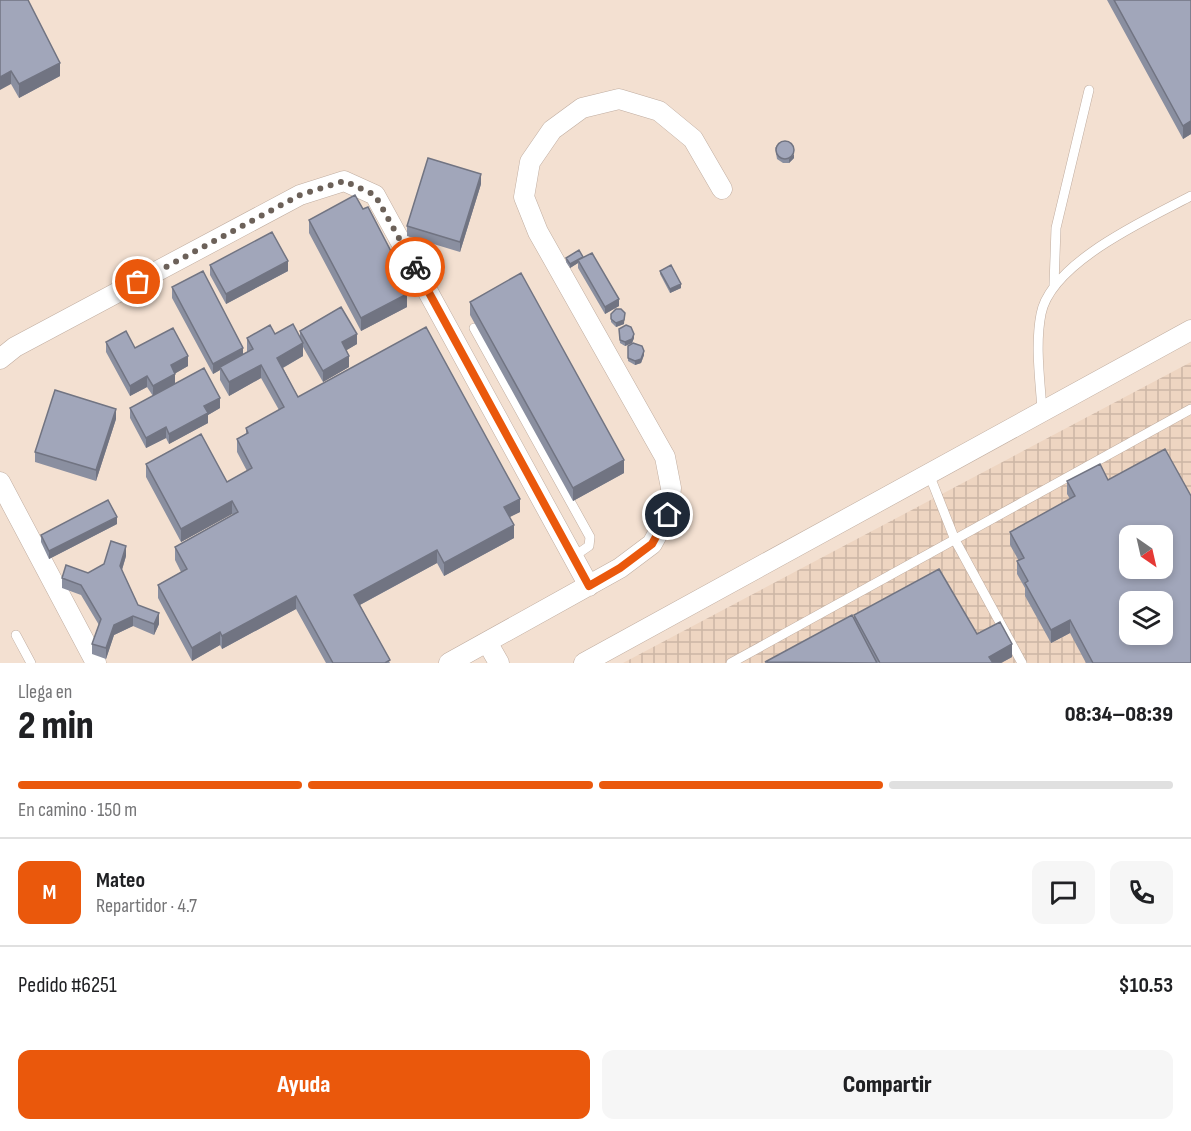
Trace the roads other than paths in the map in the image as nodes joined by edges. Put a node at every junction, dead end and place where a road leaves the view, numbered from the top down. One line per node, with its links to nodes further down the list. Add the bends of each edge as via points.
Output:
1 (1089, 90): 4 (lane, via 1056,228)
2 (722, 189): 14 (street, via 693,139 659,111 619,99 582,108 552,130 530,162 524,197 538,232 665,457 671,488 668,515 652,544)
3 (1191, 196): 4 (lane, via 1099,246)
4 (1054, 285): 9 (lane, via 1041,312)
5 (474, 328): 13 (lane, via 590,537 588,546)
6 (1191, 330): 9 (street)
7 (0, 359): 13 (street, via 15,347 300,195 344,181 375,195)
8 (1191, 409): 12 (lane)
9 (1042, 410): 10 (street)
10 (929, 474): 12 (lane); 21 (street)
11 (0, 482): 18 (street)
12 (955, 540): 22 (lane); 23 (lane)
13 (573, 557): 14 (street)
14 (589, 586): 16 (street)
15 (16, 635): 17 (lane)
16 (487, 642): 19 (street); 20 (street)
17 (31, 663)
18 (96, 663)
19 (449, 663)
20 (499, 663)
21 (584, 663)
22 (730, 663)
23 (1022, 663)

